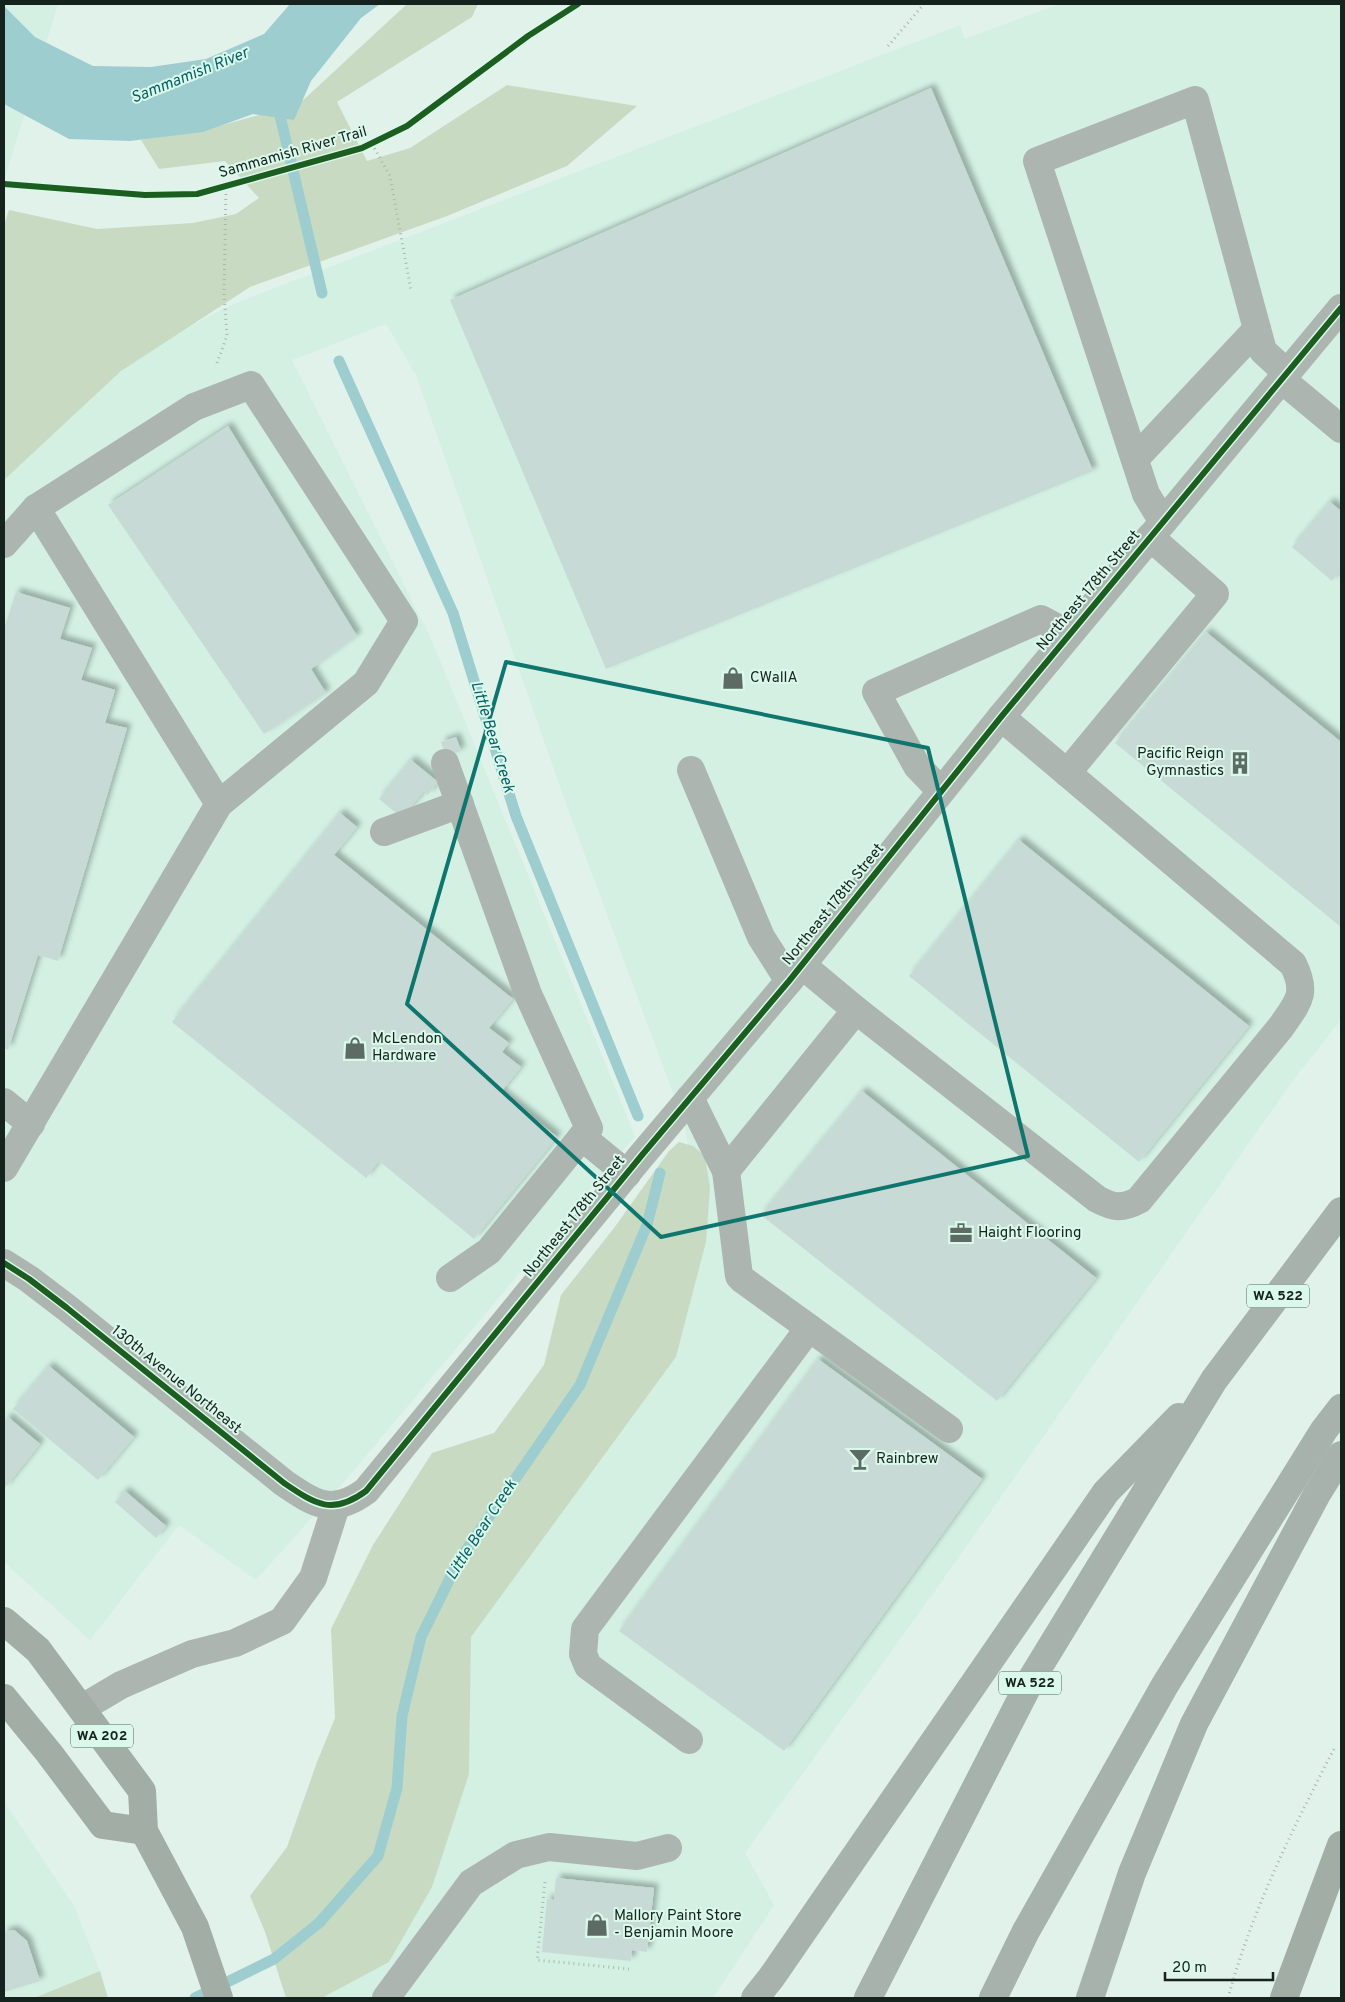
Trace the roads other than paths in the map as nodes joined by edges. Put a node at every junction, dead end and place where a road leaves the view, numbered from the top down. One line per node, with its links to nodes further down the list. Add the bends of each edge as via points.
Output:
1 (1341, 308): 3 (street, Northeast 178th Street)
2 (1257, 329): 3 (street, via 1263,351); 5 (street); 5 (street, via 1195,100 1037,161)
3 (1284, 376): 4 (street); 7 (street, Northeast 178th Street)
4 (1341, 429)
5 (1135, 459): 7 (street)
6 (36, 508): 8 (street); 15 (street); 15 (street, via 194,407 250,385 404,621 366,683)
7 (1157, 530): 9 (street, Northeast 178th Street); 13 (street, via 1215,594)
8 (4, 544)
9 (1069, 634): 10 (street, Northeast 178th Street); 14 (street, via 1041,619 876,692 917,766)
10 (1001, 717): 13 (street); 14 (street, Northeast 178th Street)
11 (445, 763): 16 (street)
12 (691, 770): 18 (street, via 761,936)
13 (1067, 772): 19 (street, via 1293,964 1301,984 1296,1005 1281,1027 1140,1200 1128,1206 1112,1207 1097,1199)
14 (941, 792): 18 (street, Northeast 178th Street)
15 (219, 804): 22 (street)
16 (460, 804): 17 (street); 23 (street, via 528,994 589,1128)
17 (384, 832)
18 (795, 973): 19 (street); 20 (street, Northeast 178th Street)
19 (856, 1010): 25 (street)
20 (690, 1098): 25 (street); 26 (street, Northeast 178th Street)
21 (4, 1102): 22 (street)
22 (31, 1124): 24 (street)
23 (582, 1136): 26 (street); 29 (street, via 489,1251)
24 (4, 1168)
25 (726, 1171): 30 (street, via 739,1276)
26 (627, 1174): 35 (street, Northeast 178th Street, via 366,1491 352,1502)
27 (1341, 1211): 31 (highway, WA 522)
28 (4, 1263): 35 (street, 130th Avenue Northeast, via 67,1308 284,1483 311,1502)
29 (450, 1278)
30 (810, 1328): 33 (street); 39 (street, via 585,1629 583,1654 588,1666)
31 (1214, 1380): 43 (highway, via 1106,1492); 46 (highway, WA 522, via 1032,1678)
32 (1341, 1408): 47 (highway, via 1324,1430 1165,1685 1026,1931)
33 (949, 1429)
34 (1341, 1456): 48 (highway, via 1317,1494 1194,1724 1132,1873)
35 (336, 1506): 38 (street, via 314,1578 282,1621 235,1643 192,1654 122,1685)
36 (4, 1621): 38 (main road, WA 202, via 38,1650)
37 (4, 1698): 40 (main road, WA 202, via 103,1825)
38 (82, 1708): 40 (main road, WA 202, via 142,1791)
39 (689, 1740)
40 (144, 1831): 44 (main road, WA 202, via 195,1927)
41 (1341, 1844): 49 (main road)
42 (668, 1848): 45 (street, via 638,1856 549,1847 516,1855 472,1883)
43 (762, 1992)
44 (219, 1998)
45 (386, 1998)
46 (868, 1998)
47 (993, 1998)
48 (1090, 1998)
49 (1284, 1998)

